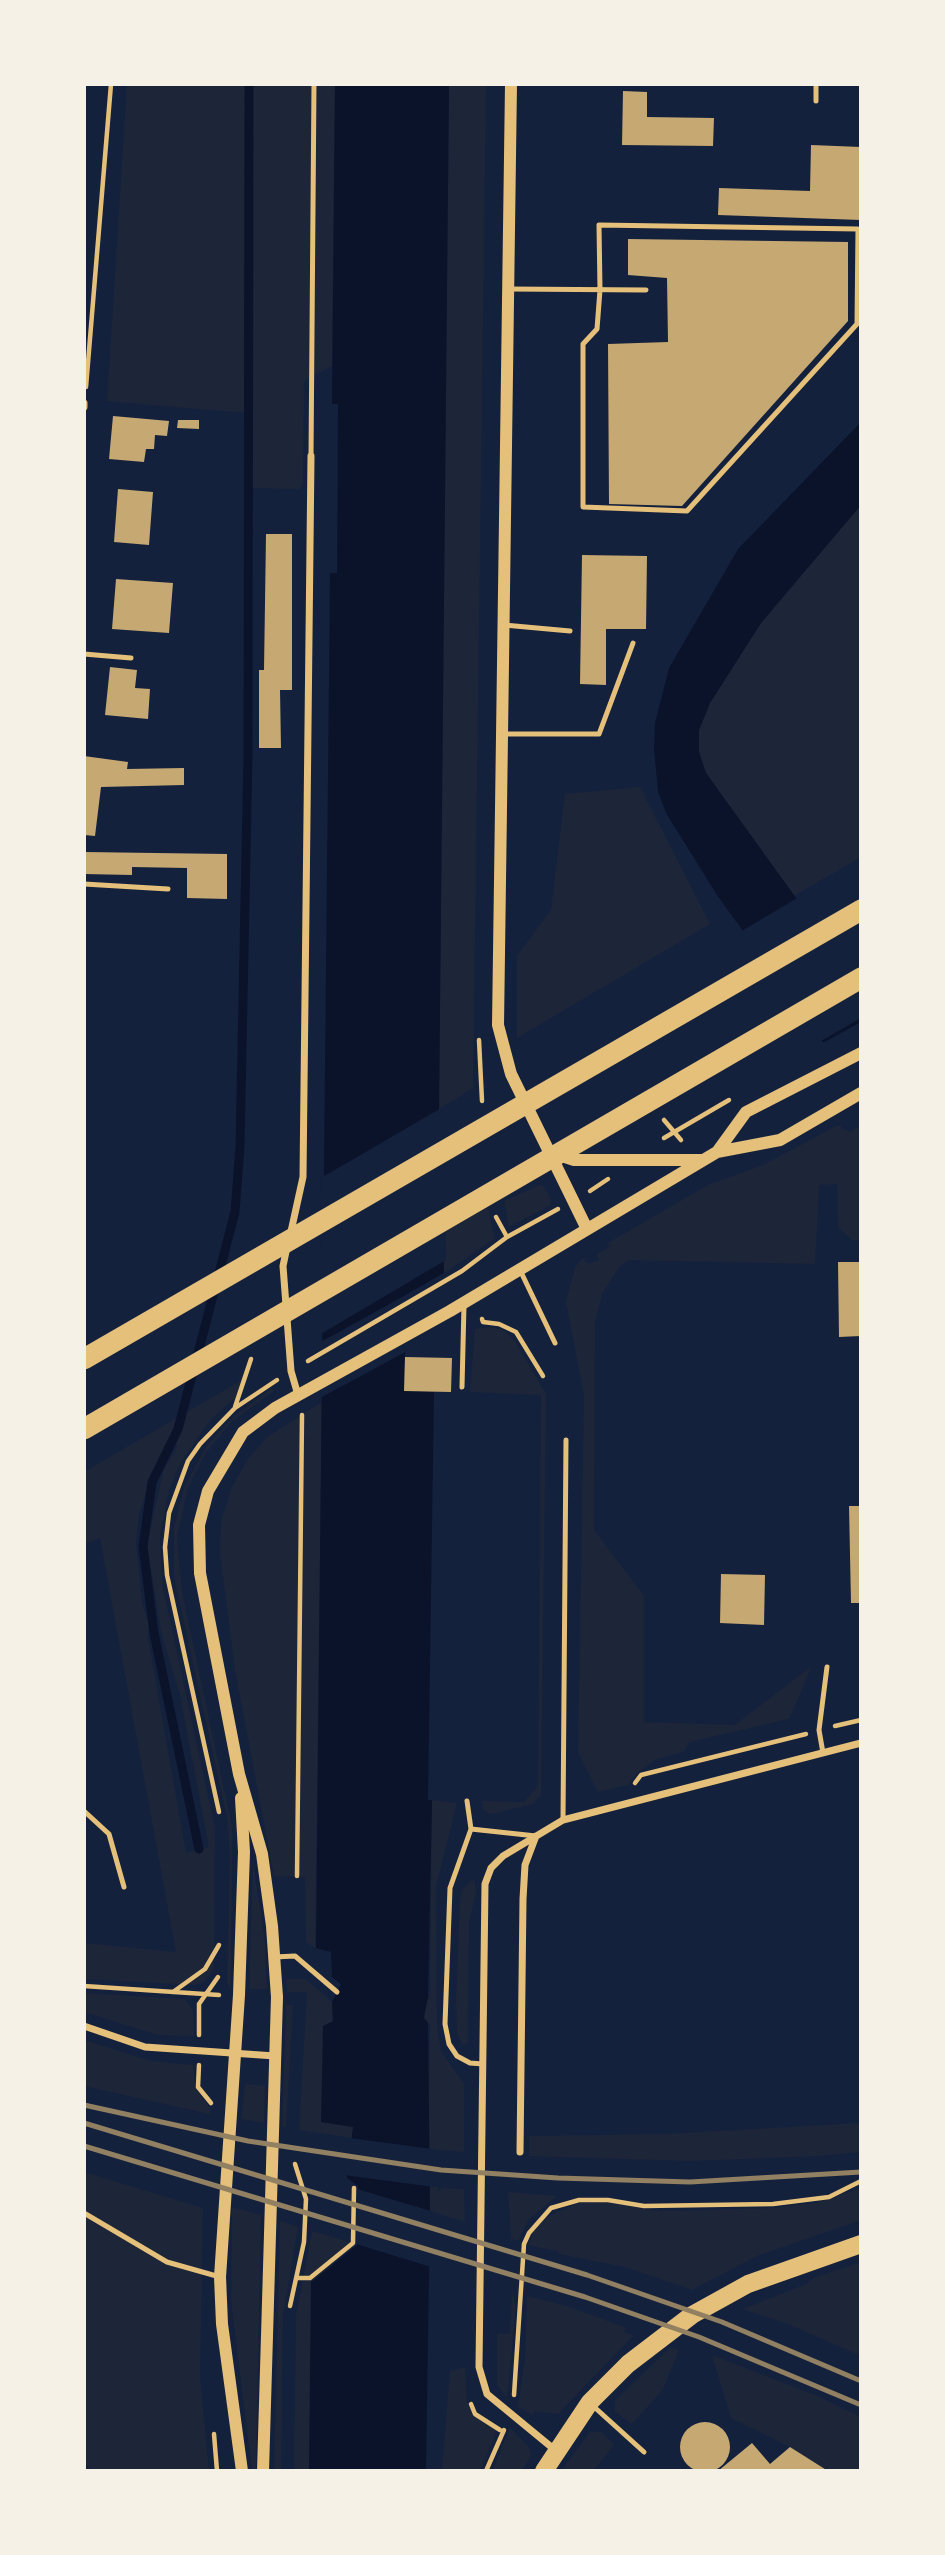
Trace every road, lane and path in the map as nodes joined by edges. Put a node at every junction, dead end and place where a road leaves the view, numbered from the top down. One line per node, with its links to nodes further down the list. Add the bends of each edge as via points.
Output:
1 (111, 84): 9 (path)
2 (314, 84): 10 (lane)
3 (511, 84): 6 (street)
4 (816, 84): 5 (lane)
5 (816, 101)
6 (508, 289): 7 (lane); 11 (street)
7 (600, 290): 7 (lane, via 597,329 583,344 583,507 687,511 857,324 858,229 599,225); 8 (lane)
8 (646, 290)
9 (84, 405)
10 (311, 456): 38 (street, via 303,1177 283,1266 290,1371)
11 (504, 625): 12 (lane); 16 (street)
12 (570, 631)
13 (633, 643): 16 (lane, via 599,734)
14 (84, 654): 15 (lane)
15 (131, 658)
16 (502, 734): 25 (street, via 498,1025 512,1074)
17 (84, 884): 18 (lane)
18 (168, 889)
19 (861, 910): 34 (highway)
20 (861, 978): 39 (highway)
21 (861, 1053): 26 (street, via 746,1112)
22 (861, 1093): 26 (street, via 780,1140)
23 (732, 1098): 24 (path)
24 (650, 1143)
25 (548, 1150): 27 (street, via 573,1160); 29 (street)
26 (717, 1152): 27 (street)
27 (702, 1160): 29 (street)
28 (532, 1223): 35 (path)
29 (587, 1229): 30 (street)
30 (520, 1268): 31 (street); 33 (lane)
31 (464, 1302): 37 (lane); 38 (street)
32 (481, 1317): 36 (path, via 483,1322 516,1332)
33 (555, 1343)
34 (84, 1359)
35 (301, 1365)
36 (543, 1376)
37 (462, 1387)
38 (298, 1395): 46 (street, via 243,1432 208,1491 199,1525 200,1573); 53 (path, via 302,1441)
39 (84, 1429)
40 (566, 1440): 50 (lane)
41 (827, 1667): 43 (lane)
42 (861, 1720): 43 (path)
43 (819, 1730): 45 (lane); 48 (path, via 641,1775)
44 (861, 1743): 45 (street)
45 (823, 1753): 48 (street)
46 (239, 1774): 56 (street, via 262,1854); 62 (street, via 244,1852)
47 (467, 1801): 51 (lane)
48 (620, 1805): 50 (street)
49 (84, 1811): 54 (lane, via 109,1834)
50 (563, 1820): 52 (street)
51 (471, 1829): 52 (lane); 64 (lane, via 450,1888 445,2024 457,2056)
52 (536, 1836): 64 (street, via 503,1856 491,1868 485,1884); 65 (street, via 525,1865 523,1899)
53 (297, 1877)
54 (124, 1887)
55 (222, 1941): 58 (path, via 205,1969)
56 (274, 1957): 59 (lane, via 295,1956); 63 (street)
57 (84, 1986): 58 (path)
58 (172, 1992): 60 (path)
59 (337, 1992)
60 (204, 1995)
61 (84, 2026): 62 (street, via 145,2047)
62 (234, 2054): 63 (street); 71 (street)
63 (275, 2056): 80 (street)
64 (483, 2064): 77 (street, via 479,2367 486,2394)
65 (520, 2152)
66 (294, 2156): 72 (path, via 306,2199)
67 (861, 2180): 74 (path, via 829,2197 773,2204 645,2206 579,2200 551,2207 524,2244)
68 (354, 2188): 72 (path, via 353,2243 310,2278)
69 (84, 2213): 71 (lane, via 167,2262)
70 (861, 2244): 75 (main road, via 748,2284 692,2315 628,2364)
71 (220, 2277): 79 (street)
72 (296, 2278): 73 (path)
73 (288, 2312)
74 (513, 2401)
75 (590, 2402): 77 (main road); 78 (lane)
76 (502, 2435): 81 (path)
77 (555, 2450): 82 (main road)
78 (644, 2452)
79 (242, 2471)
80 (263, 2471)
81 (486, 2471)
82 (544, 2471)

